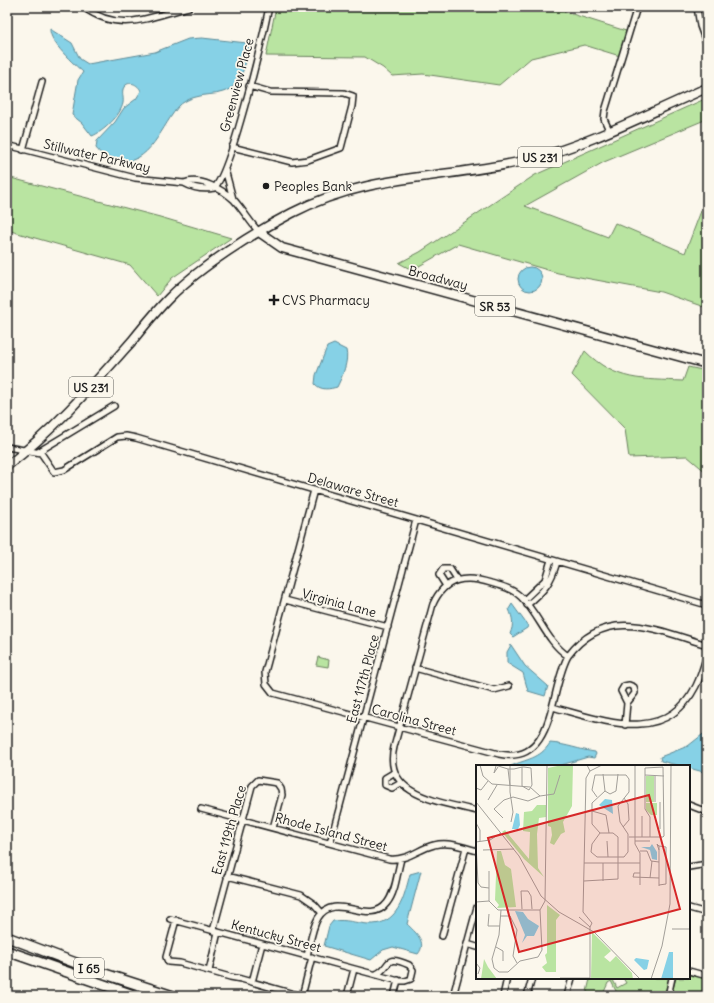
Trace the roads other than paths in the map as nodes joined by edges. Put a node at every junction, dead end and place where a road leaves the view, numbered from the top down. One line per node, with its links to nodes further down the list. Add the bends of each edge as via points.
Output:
1 (83, 7): 2 (street, via 117,23 132,22)
2 (189, 7)
3 (269, 7): 8 (street, Greenview Place)
4 (637, 7): 10 (street, via 605,111 604,119)
5 (697, 7): 6 (street)
6 (707, 45)
7 (42, 82): 13 (street)
8 (249, 86): 12 (street, Greenview Place); 12 (street, via 270,92 344,93 353,96 341,148 308,160 292,162)
9 (707, 88): 10 (main road, US 231)
10 (608, 130): 17 (main road, US 231, via 560,150 526,160 403,178 338,193 310,204)
11 (7, 146): 13 (street, Stillwater Parkway)
12 (232, 147): 14 (street, Greenview Place)
13 (23, 150): 15 (street, Stillwater Parkway, via 135,178)
14 (225, 169): 15 (street, Greenview Place); 16 (street)
15 (214, 188): 16 (street, Stillwater Parkway)
16 (233, 199): 17 (street, Stillwater Parkway)
17 (259, 232): 18 (main road, Broadway / SR 53, via 282,248); 21 (main road, US 231, via 202,270 170,297 92,386)
18 (707, 364)
19 (114, 406): 22 (street)
20 (7, 447): 21 (street)
21 (28, 450): 22 (street); 23 (main road, US 231)
22 (38, 452): 24 (street, Delaware Street, via 54,472 64,470 117,437 126,436)
23 (7, 466)
24 (314, 490): 25 (street, Delaware Street); 30 (street)
25 (416, 520): 26 (street, Delaware Street); 34 (street, East 117th Place)
26 (552, 560): 27 (street, Delaware Street); 31 (street, via 545,580)
27 (558, 562): 32 (street, via 548,585); 33 (street, Delaware Street)
28 (457, 580): 29 (street); 29 (street, via 450,569 443,569 439,575); 31 (street, via 470,578 493,583 510,589)
29 (446, 586): 38 (street, via 433,604)
30 (285, 600): 34 (street, Virginia Lane); 42 (street, Carolina Street, via 265,672 268,687 277,695)
31 (524, 600): 32 (street)
32 (527, 605): 37 (street, via 551,642)
33 (707, 605)
34 (388, 627): 42 (street, East 117th Place)
35 (707, 645): 37 (street, via 639,626 619,625 608,627 590,636)
36 (707, 654): 43 (street, via 696,686 677,709 655,722)
37 (568, 656): 41 (street, Carolina Street)
38 (415, 668): 39 (street, via 494,690); 44 (street)
39 (509, 686)
40 (627, 702): 43 (street)
41 (552, 707): 43 (street); 44 (street, Carolina Street, via 541,738 535,746 520,754 509,755)
42 (364, 718): 44 (street, Carolina Street); 53 (street, East 117th Place)
43 (625, 725)
44 (399, 727): 45 (street, via 392,763)
45 (395, 772): 46 (street); 46 (street, via 387,776 384,782 392,788)
46 (401, 783): 49 (street, via 418,795)
47 (690, 805): 50 (street)
48 (201, 809): 51 (street, Rhode Island Street)
49 (476, 811)
50 (707, 812)
51 (242, 820): 52 (street, Rhode Island Street); 52 (street, East 119th Place, via 253,783 262,779 276,783 281,790 282,795); 59 (street, East 119th Place)
52 (273, 828): 53 (street, Rhode Island Street)
53 (330, 843): 56 (street, Rhode Island Street, via 389,859)
54 (466, 848): 55 (street, Rhode Island Street); 56 (street, Rhode Island Street, via 448,843 438,844); 65 (street)
55 (476, 851)
56 (401, 859): 62 (street, via 392,894 384,907 371,912 337,906)
57 (707, 864): 58 (street)
58 (690, 867)
59 (227, 876): 62 (street, via 301,895); 64 (street, East 119th Place)
60 (690, 908): 63 (street)
61 (476, 911): 68 (street)
62 (322, 913): 71 (street, via 316,922)
63 (707, 913)
64 (216, 931): 67 (street, Kentucky Street); 73 (street, East 119th Place); 73 (street, Kentucky Street, via 173,920 166,960)
65 (442, 936)
66 (7, 937): 84 (highway, I 65, via 105,974)
67 (262, 944): 71 (street, Kentucky Street); 82 (street)
68 (467, 944): 69 (street); 88 (street)
69 (476, 947)
70 (7, 951): 83 (highway, I 65)
71 (310, 956): 72 (street, Kentucky Street); 85 (street)
72 (354, 968): 75 (street, Kentucky Street); 86 (street)
73 (209, 971): 82 (street)
74 (690, 971): 76 (street)
75 (376, 974): 81 (street, Kentucky Street); 81 (street, via 390,961 412,967 411,979)
76 (707, 976)
77 (507, 979): 89 (street)
78 (532, 979): 90 (street)
79 (572, 979): 91 (street)
80 (672, 979): 92 (street)
81 (398, 980): 87 (street)
82 (252, 982): 85 (street)
83 (136, 996)
84 (173, 996)
85 (301, 996)
86 (347, 996)
87 (394, 996)
88 (453, 996)
89 (503, 996)
90 (527, 996)
91 (567, 996)
92 (668, 996)

